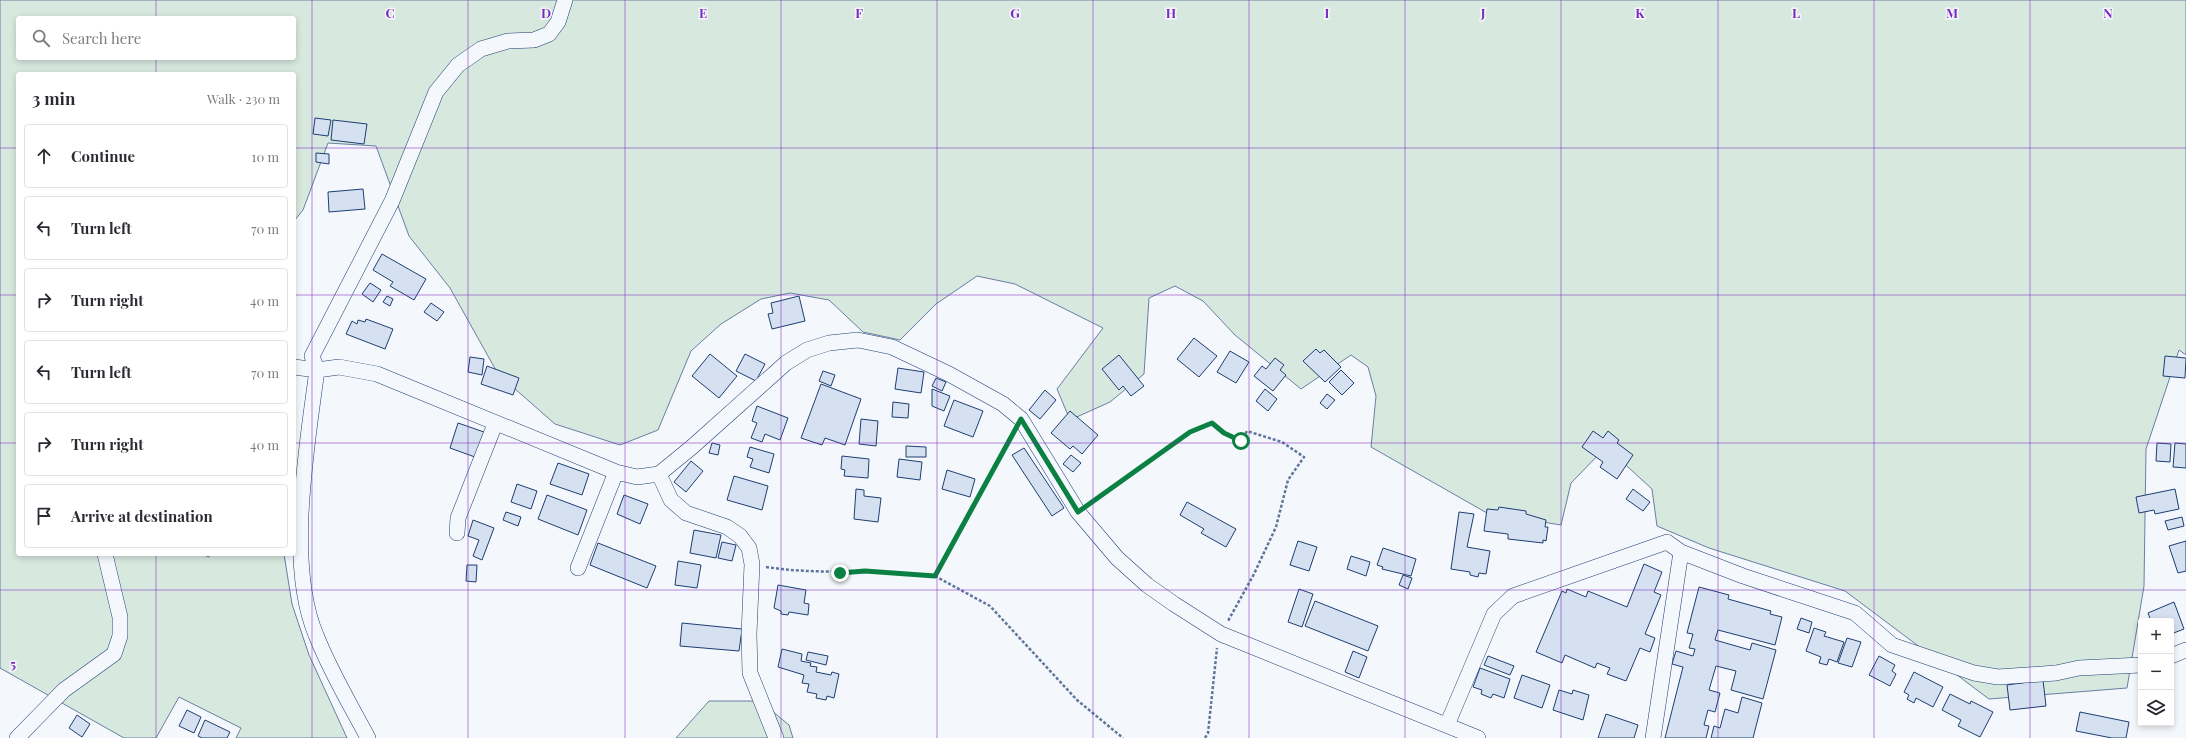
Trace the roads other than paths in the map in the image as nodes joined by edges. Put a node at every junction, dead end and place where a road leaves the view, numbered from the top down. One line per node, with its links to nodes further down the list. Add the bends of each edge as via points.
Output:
1 (565, 0): 3 (street, via 558,22 549,34 534,40 508,41 481,49 458,65 436,92 392,201 312,356)
2 (296, 367): 3 (street)
3 (318, 370): 4 (street, via 339,367 377,374); 16 (street, via 301,512 304,592 315,634)
4 (495, 424): 5 (street); 7 (street, via 458,518)
5 (616, 472): 6 (street, via 637,477); 10 (street)
6 (659, 474): 14 (street, via 786,363 808,350 829,343 858,340 892,347 949,374 1003,404 1021,419 1078,512 1117,558 1147,584 1221,634); 17 (street, via 671,500 686,513 727,527 740,536 749,548 752,564 750,673)
7 (457, 532)
8 (1681, 552): 13 (street, via 1743,576 1855,613 1892,645 1974,672 1998,677 2056,674 2079,668); 14 (street, via 1667,542 1513,596 1494,614); 19 (street)
9 (105, 556): 15 (street, via 120,617 120,636 114,654 64,690)
10 (578, 568)
11 (2186, 650): 12 (street)
12 (2174, 655)
13 (2138, 666)
14 (1447, 726): 18 (street)
15 (17, 738)
16 (368, 738)
17 (776, 738)
18 (1478, 738)
19 (1652, 738)

